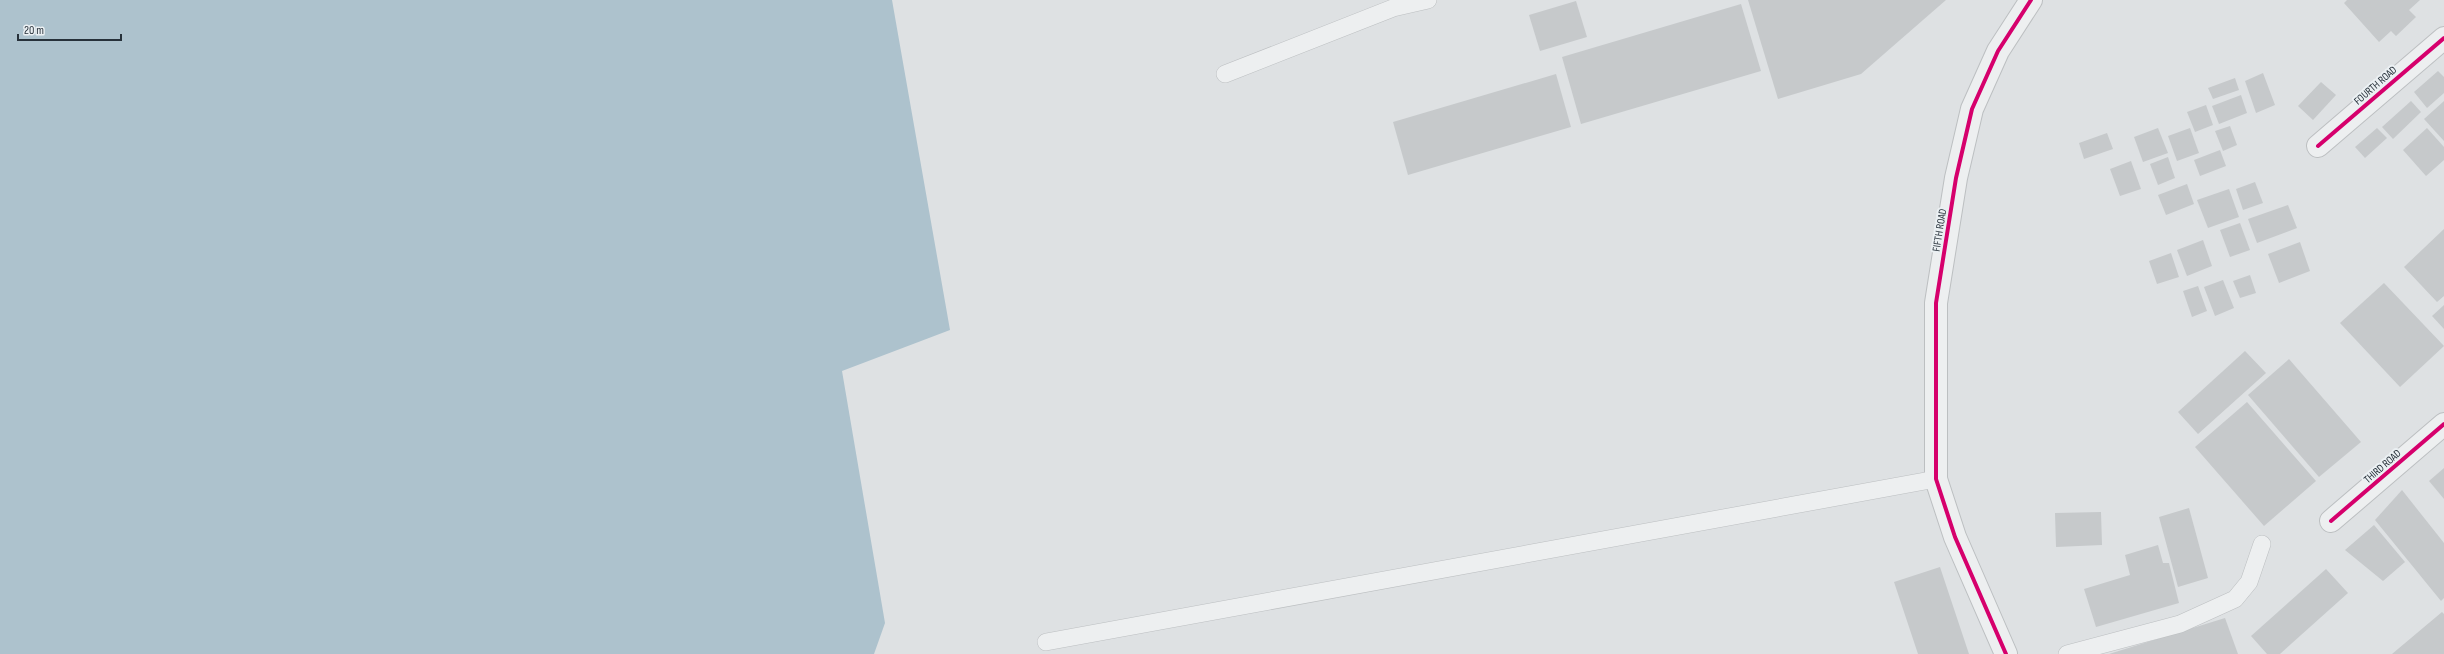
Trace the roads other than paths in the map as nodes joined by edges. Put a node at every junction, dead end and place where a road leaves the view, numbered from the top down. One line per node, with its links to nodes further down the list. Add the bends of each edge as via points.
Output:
1 (1428, 0): 4 (lane, via 1393,8)
2 (2031, 0): 7 (street, FIFTH ROAD, via 1998,51 1972,109 1956,178 1936,303)
3 (2444, 38): 5 (street, FOURTH ROAD)
4 (1226, 74)
5 (2318, 146)
6 (2444, 424): 8 (street, THIRD ROAD)
7 (1936, 479): 10 (lane); 11 (street, FIFTH ROAD, via 1955,537)
8 (2331, 521)
9 (2262, 544): 12 (lane, via 2249,582 2235,599 2180,624)
10 (1046, 642)
11 (2006, 654)
12 (2067, 654)

